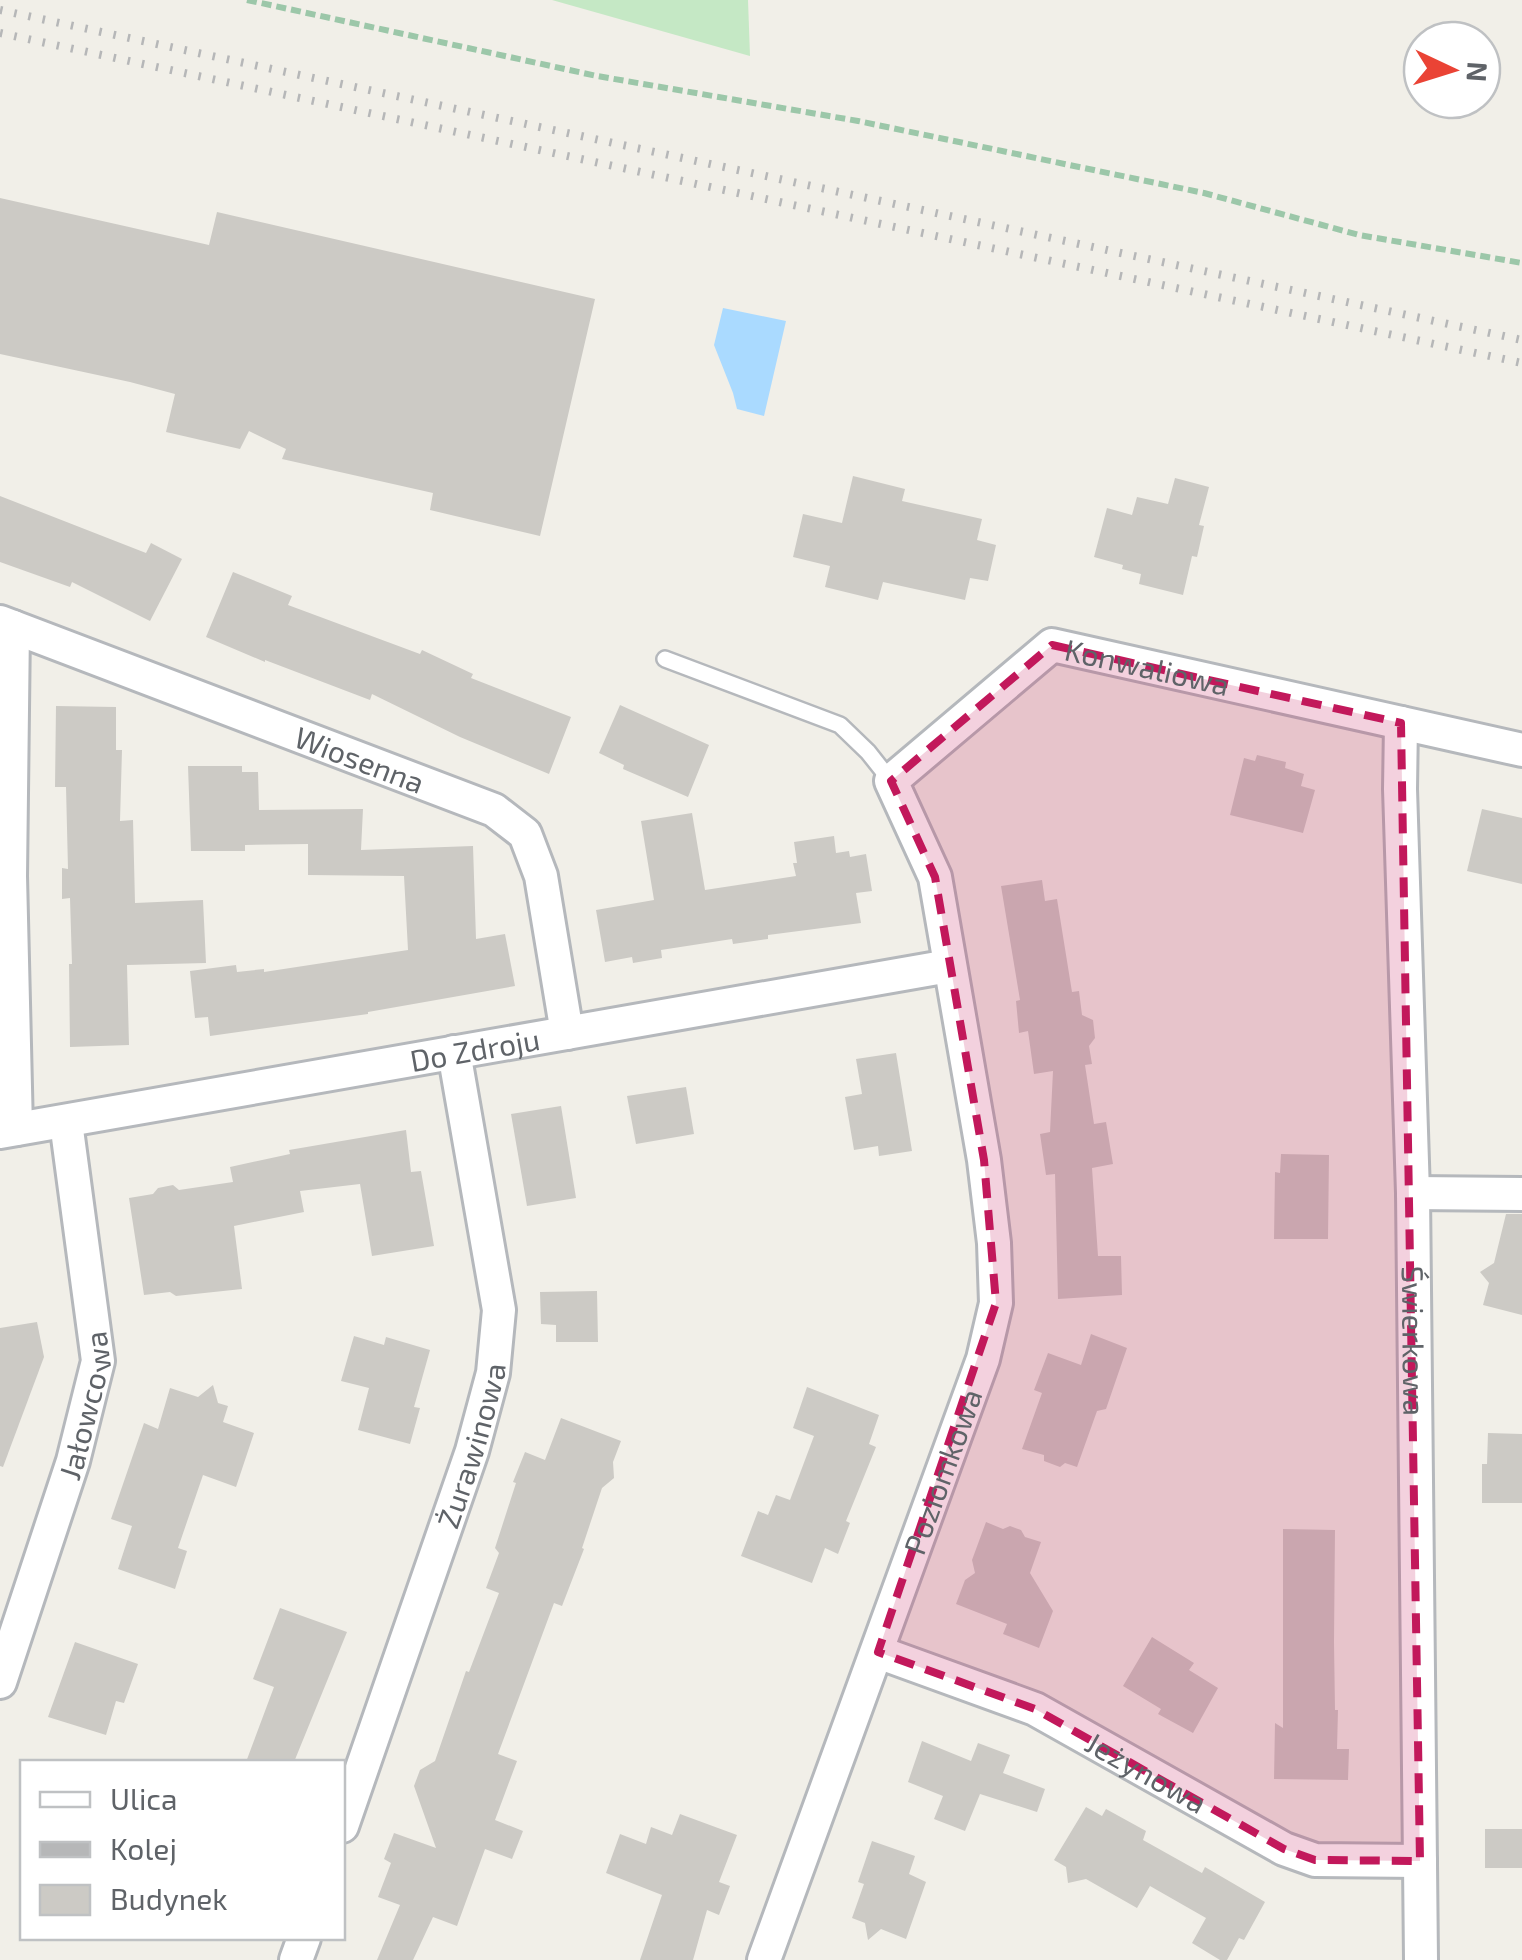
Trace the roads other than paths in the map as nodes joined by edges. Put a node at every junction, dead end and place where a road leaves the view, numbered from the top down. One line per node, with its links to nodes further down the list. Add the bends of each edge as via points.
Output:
1 (7, 624): 7 (street, Wiosenna, via 494,810 525,834 541,876); 10 (street)
2 (665, 660): 5 (lane, via 840,725)
3 (1401, 723): 4 (street, Konwaliowa); 5 (street, Konwaliowa, via 1052,645); 11 (street, Świerkowa)
4 (1522, 750)
5 (891, 781): 6 (street, via 935,877)
6 (948, 966): 7 (street, Do Zdroju); 13 (street, Poziomkowa, via 984,1160 996,1303)
7 (566, 1033): 8 (street, Do Zdroju)
8 (454, 1052): 9 (street, Do Zdroju); 15 (street, Żurawinowa, via 499,1310 493,1373)
9 (66, 1122): 10 (street, Do Zdroju); 14 (street, Jałowcowa, via 98,1361 73,1462)
10 (8, 1131)
11 (1413, 1193): 12 (street); 16 (street, Świerkowa)
12 (1522, 1194)
13 (878, 1652): 16 (street, Jeżynowa, via 1034,1709 1284,1849 1315,1860); 17 (street, Poziomkowa)
14 (0, 1682)
15 (345, 1817)
16 (1420, 1861): 18 (street, Świerkowa)
17 (764, 1960)
18 (1421, 1960)

